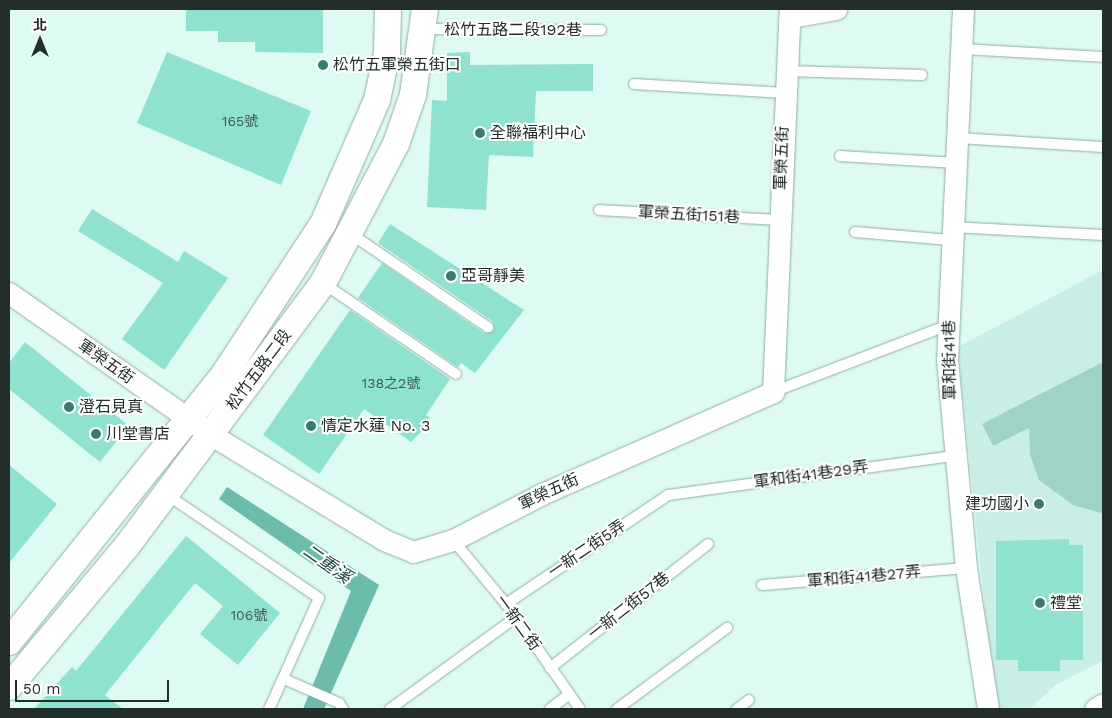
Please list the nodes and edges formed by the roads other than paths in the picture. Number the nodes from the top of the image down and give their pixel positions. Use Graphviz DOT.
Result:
graph roads {
  1 [pos="388,9"];
  2 [pos="836,9"];
  3 [pos="963,9"];
  4 [pos="790,13"];
  5 [pos="425,19"];
  6 [pos="601,30"];
  7 [pos="962,49"];
  8 [pos="1103,57"];
  9 [pos="786,71"];
  10 [pos="922,75"];
  11 [pos="634,84"];
  12 [pos="784,93"];
  13 [pos="958,138"];
  14 [pos="1103,147"];
  15 [pos="840,156"];
  16 [pos="956,163"];
  17 [pos="599,210"];
  18 [pos="780,220"];
  19 [pos="855,232"];
  20 [pos="351,234"];
  21 [pos="950,234"];
  22 [pos="1103,235"];
  23 [pos="323,283"];
  24 [pos="9,293"];
  25 [pos="948,325"];
  26 [pos="488,327"];
  27 [pos="456,374"];
  28 [pos="773,392"];
  29 [pos="188,420"];
  30 [pos="210,434"];
  31 [pos="954,456"];
  32 [pos="165,493"];
  33 [pos="668,495"];
  34 [pos="453,540"];
  35 [pos="708,544"];
  36 [pos="966,568"];
  37 [pos="762,585"];
  38 [pos="506,604"];
  39 [pos="516,618"];
  40 [pos="728,628"];
  41 [pos="9,642"];
  42 [pos="550,668"];
  43 [pos="284,679"];
  44 [pos="9,687"];
  45 [pos="568,695"];
  46 [pos="749,700"];
  47 [pos="1103,704"];
  48 [pos="341,706"];
  49 [pos="270,709"];
  50 [pos="390,709"];
  51 [pos="550,709"];
  52 [pos="580,709"];
  53 [pos="617,709"];
  54 [pos="737,709"];
  55 [pos="988,709"];
  56 [pos="1095,709"];
  1 -- 29 [label="street, 松竹五路二段"];
  2 -- 4 [label="street"];
  3 -- 7 [label="street, 軍和街41巷"];
  4 -- 9 [label="street, 軍榮五街"];
  5 -- 6 [label="lane, 松竹五路二段192巷"];
  5 -- 20 [label="street, 松竹五路二段"];
  7 -- 8 [label="lane"];
  7 -- 13 [label="street, 軍和街41巷"];
  9 -- 10 [label="lane"];
  9 -- 12 [label="street, 軍榮五街"];
  11 -- 12 [label="lane"];
  12 -- 18 [label="street, 軍榮五街"];
  13 -- 14 [label="lane"];
  13 -- 16 [label="street, 軍和街41巷"];
  15 -- 16 [label="lane"];
  16 -- 21 [label="street, 軍和街41巷"];
  17 -- 18 [label="lane, 軍榮五街151巷"];
  18 -- 28 [label="street, 軍榮五街"];
  19 -- 21 [label="lane"];
  20 -- 23 [label="street, 松竹五路二段"];
  20 -- 26 [label="lane"];
  21 -- 22 [label="lane"];
  21 -- 25 [label="street, 軍和街41巷"];
  23 -- 27 [label="lane"];
  23 -- 30 [label="street, 松竹五路二段"];
  24 -- 29 [label="street, 軍榮五街"];
  25 -- 28 [label="lane"];
  25 -- 31 [label="street, 軍和街41巷"];
  28 -- 34 [label="street, 軍榮五街"];
  29 -- 30 [label="street, 軍榮五街"];
  29 -- 41 [label="street, 松竹五路二段"];
  30 -- 32 [label="street, 松竹五路二段"];
  30 -- 34 [label="street, 軍榮五街"];
  31 -- 33 [label="lane, 軍和街41巷29弄"];
  31 -- 36 [label="street, 軍和街41巷"];
  32 -- 43 [label="lane"];
  32 -- 44 [label="street, 松竹五路二段"];
  33 -- 38 [label="lane, 一新二街5弄"];
  34 -- 38 [label="lane, 一新二街"];
  35 -- 42 [label="lane, 一新二街57巷"];
  36 -- 37 [label="lane, 軍和街41巷27弄"];
  36 -- 55 [label="street, 軍和街41巷"];
  38 -- 39 [label="lane, 一新二街"];
  39 -- 42 [label="lane, 一新二街"];
  39 -- 50 [label="lane"];
  40 -- 53 [label="lane"];
  42 -- 45 [label="lane, 一新二街"];
  43 -- 48 [label="lane"];
  43 -- 49 [label="lane"];
  45 -- 51 [label="lane"];
  45 -- 52 [label="lane, 一新二街"];
  46 -- 54 [label="lane"];
  47 -- 56 [label="street"];
}
